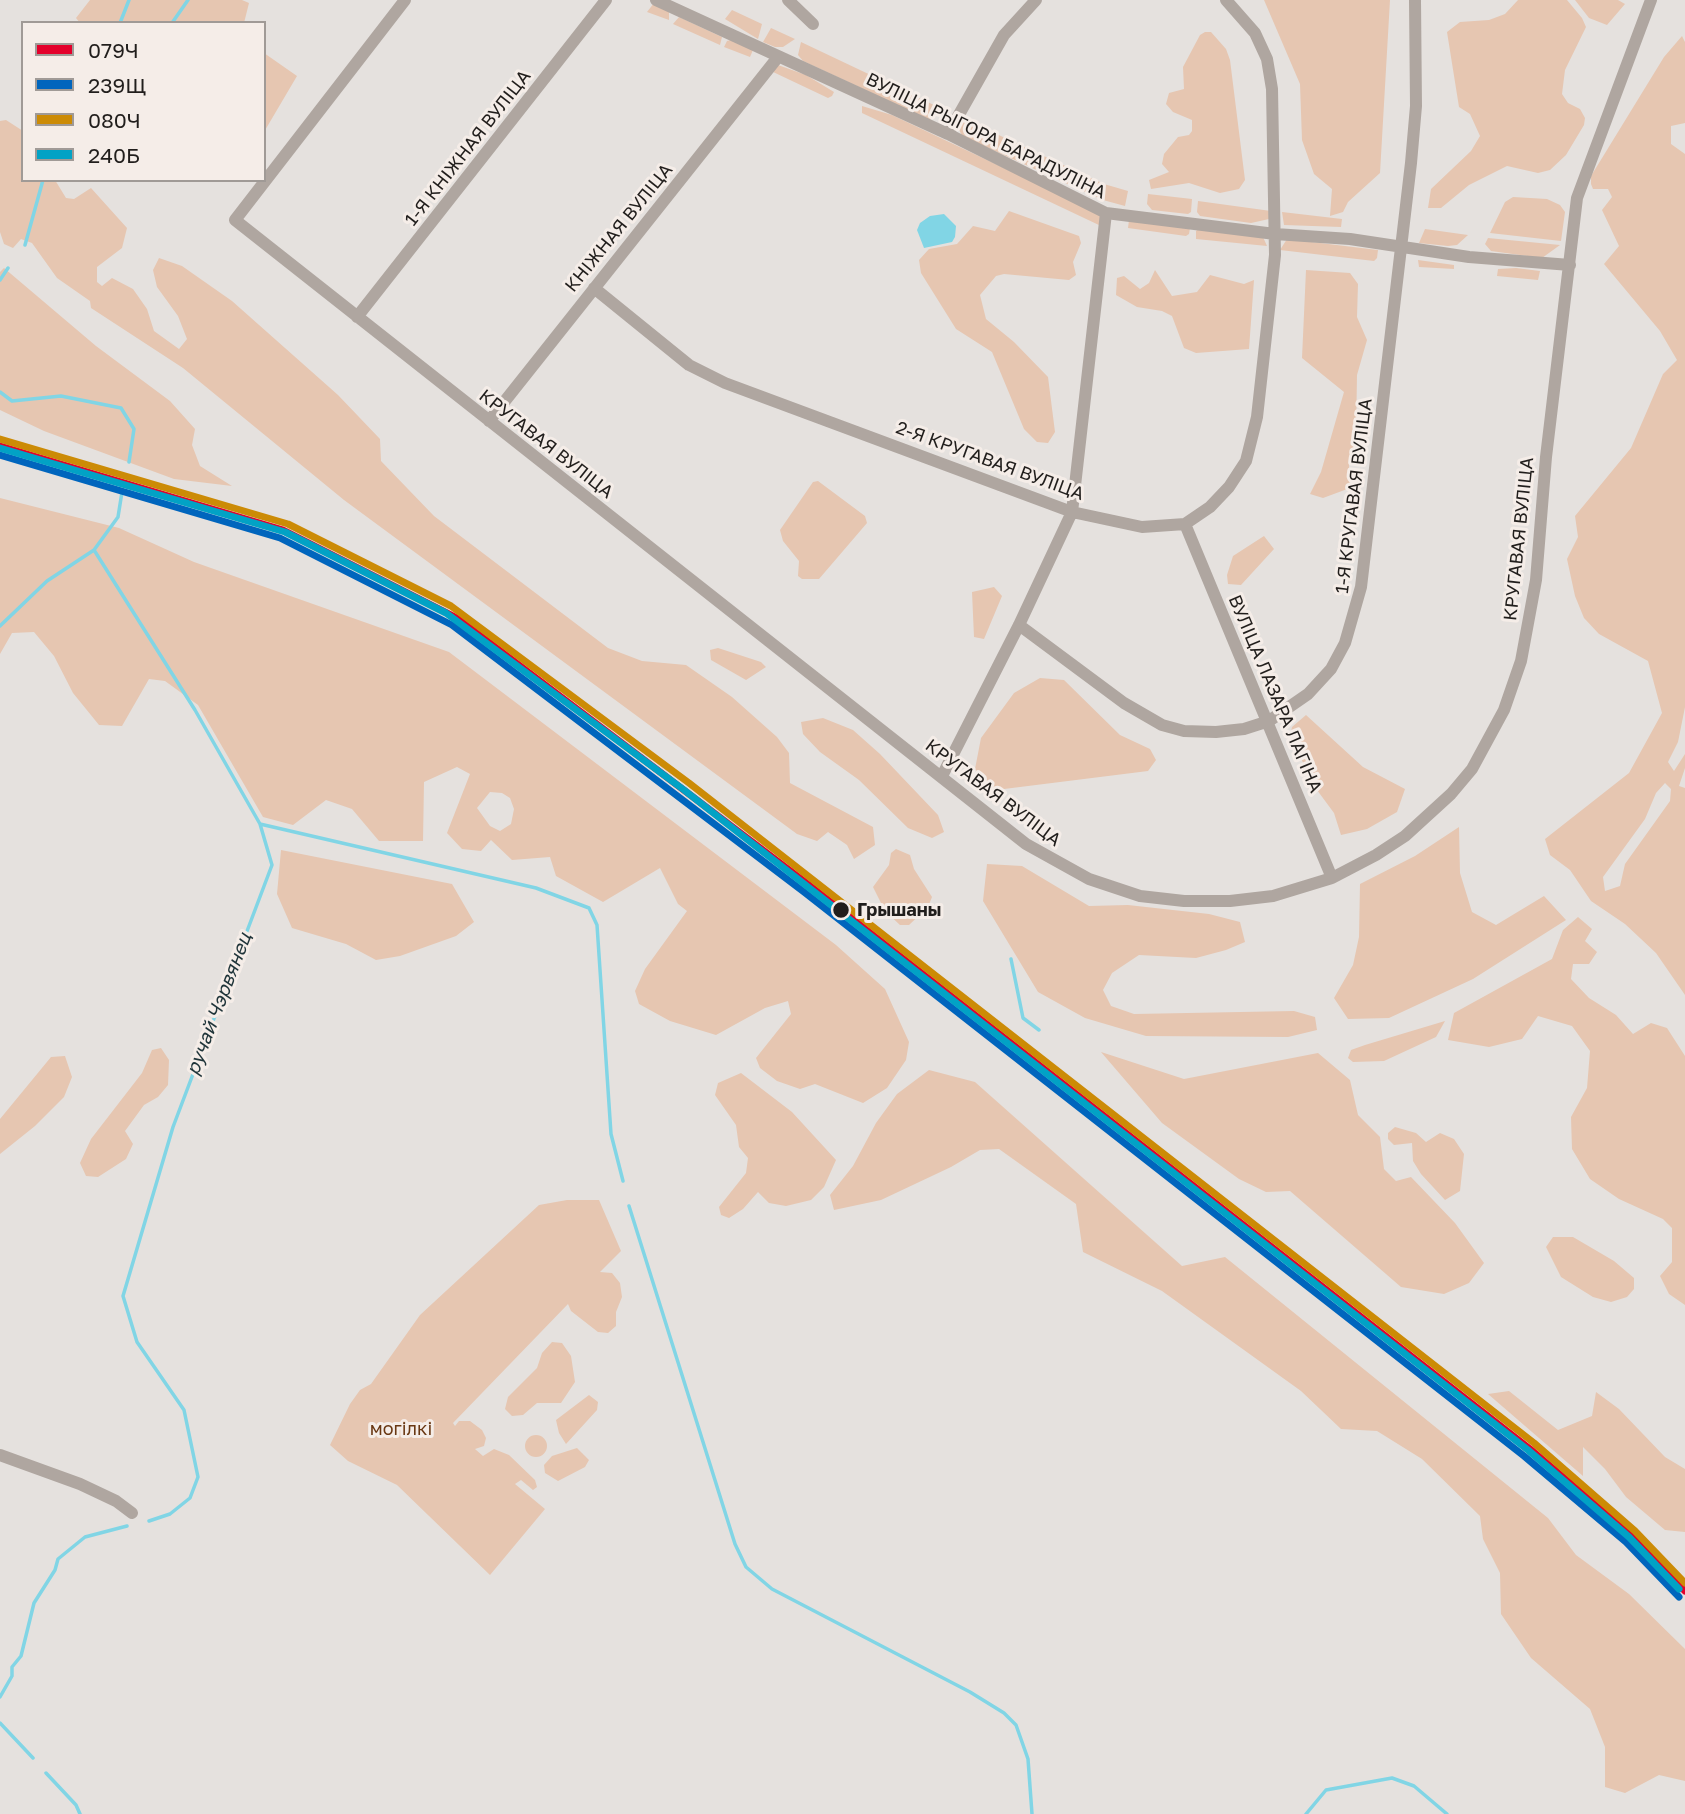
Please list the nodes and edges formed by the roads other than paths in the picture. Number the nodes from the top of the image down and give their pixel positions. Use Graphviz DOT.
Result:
graph roads {
  1 [pos="405,0"];
  2 [pos="606,0"];
  3 [pos="656,0"];
  4 [pos="788,0"];
  5 [pos="1036,0"];
  6 [pos="1226,0"];
  7 [pos="1415,0"];
  8 [pos="1651,0"];
  9 [pos="813,24"];
  10 [pos="778,57"];
  11 [pos="948,134"];
  12 [pos="266,180"];
  13 [pos="264,182"];
  14 [pos="1106,213"];
  15 [pos="1275,234"];
  16 [pos="1402,247"];
  17 [pos="1570,264"];
  18 [pos="594,288"];
  19 [pos="357,317"];
  20 [pos="489,421"];
  21 [pos="1072,512"];
  22 [pos="1185,524"];
  23 [pos="1019,625"];
  24 [pos="1269,721"];
  25 [pos="942,776"];
  26 [pos="1332,878"];
  27 [pos="0,1455"];
  28 [pos="131,1513"];
  1 -- 12 [label="street, КРУГАВАЯ ВУЛІЦА"];
  2 -- 19 [label="street, 1-Я КНІЖНАЯ ВУЛІЦА"];
  3 -- 10 [label="street, ВУЛІЦА РЫГОРА БАРАДУЛІНА"];
  4 -- 9 [label="street"];
  5 -- 11 [label="street"];
  6 -- 15 [label="street"];
  7 -- 16 [label="street, 1-Я КРУГАВАЯ ВУЛІЦА"];
  8 -- 17 [label="street, КРУГАВАЯ ВУЛІЦА"];
  10 -- 11 [label="street, ВУЛІЦА РЫГОРА БАРАДУЛІНА"];
  10 -- 18 [label="street, КНІЖНАЯ ВУЛІЦА"];
  11 -- 14 [label="street, ВУЛІЦА РЫГОРА БАРАДУЛІНА"];
  13 -- 19 [label="street, КРУГАВАЯ ВУЛІЦА"];
  14 -- 15 [label="street, ВУЛІЦА РЫГОРА БАРАДУЛІНА"];
  14 -- 21 [label="street"];
  15 -- 16 [label="street, ВУЛІЦА РЫГОРА БАРАДУЛІНА"];
  15 -- 22 [label="street"];
  16 -- 17 [label="street, ВУЛІЦА РЫГОРА БАРАДУЛІНА"];
  16 -- 24 [label="street, 1-Я КРУГАВАЯ ВУЛІЦА"];
  17 -- 26 [label="street, КРУГАВАЯ ВУЛІЦА"];
  18 -- 20 [label="street, КНІЖНАЯ ВУЛІЦА"];
  18 -- 21 [label="street, 2-Я КРУГАВАЯ ВУЛІЦА"];
  19 -- 20 [label="street, КРУГАВАЯ ВУЛІЦА"];
  20 -- 25 [label="street, КРУГАВАЯ ВУЛІЦА"];
  21 -- 22 [label="street, 2-Я КРУГАВАЯ ВУЛІЦА"];
  21 -- 23 [label="street"];
  22 -- 24 [label="street, ВУЛІЦА ЛАЗАРА ЛАГІНА"];
  23 -- 24 [label="street, 1-Я КРУГАВАЯ ВУЛІЦА"];
  23 -- 25 [label="street"];
  24 -- 26 [label="street, ВУЛІЦА ЛАЗАРА ЛАГІНА"];
  25 -- 26 [label="street, КРУГАВАЯ ВУЛІЦА"];
  27 -- 28 [label="street"];
}
